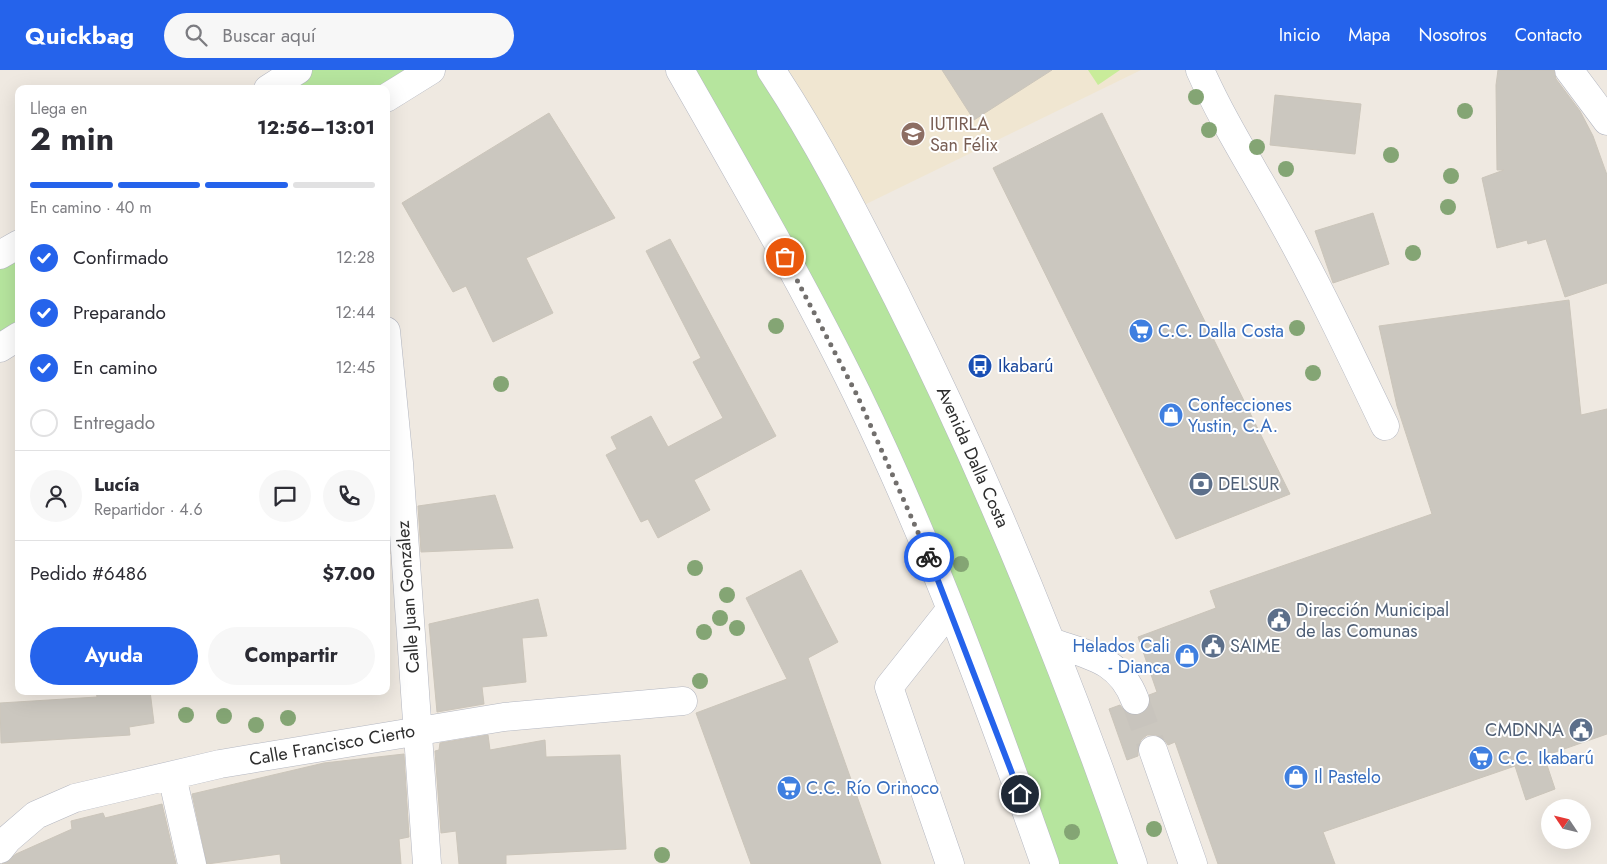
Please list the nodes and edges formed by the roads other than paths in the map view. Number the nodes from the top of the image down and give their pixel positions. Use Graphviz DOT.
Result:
graph roads {
  1 [pos="298,70"];
  2 [pos="431,70"];
  3 [pos="680,70"];
  4 [pos="771,70"];
  5 [pos="1200,70"];
  6 [pos="1569,70"];
  7 [pos="274,85"];
  8 [pos="390,96"];
  9 [pos="1607,121"];
  10 [pos="15,246"];
  11 [pos="0,255"];
  12 [pos="15,339"];
  13 [pos="0,348"];
  14 [pos="390,372"];
  15 [pos="1385,426"];
  16 [pos="950,610"];
  17 [pos="1051,642"];
  18 [pos="1135,700"];
  19 [pos="683,701"];
  20 [pos="417,730"];
  21 [pos="1153,750"];
  22 [pos="172,776"];
  23 [pos="0,849"];
  24 [pos="192,864"];
  25 [pos="427,864"];
  26 [pos="950,864"];
  27 [pos="1045,864"];
  28 [pos="1133,864"];
  29 [pos="1194,864"];
  1 -- 7 [label="street"];
  2 -- 8 [label="street"];
  3 -- 16 [label="street"];
  4 -- 17 [label="street, Avenida Dalla Costa"];
  5 -- 15 [label="street"];
  6 -- 9 [label="street"];
  10 -- 11 [label="street"];
  12 -- 13 [label="street"];
  14 -- 20 [label="street, Calle Juan González"];
  16 -- 26 [label="street"];
  16 -- 27 [label="street"];
  17 -- 18 [label="street"];
  17 -- 28 [label="street, Avenida Dalla Costa"];
  19 -- 20 [label="street, Calle Francisco Cierto"];
  20 -- 22 [label="street, Calle Francisco Cierto"];
  20 -- 25 [label="street, Calle Juan González"];
  21 -- 29 [label="street"];
  22 -- 23 [label="street, Calle Francisco Cierto"];
  22 -- 24 [label="street"];
}
